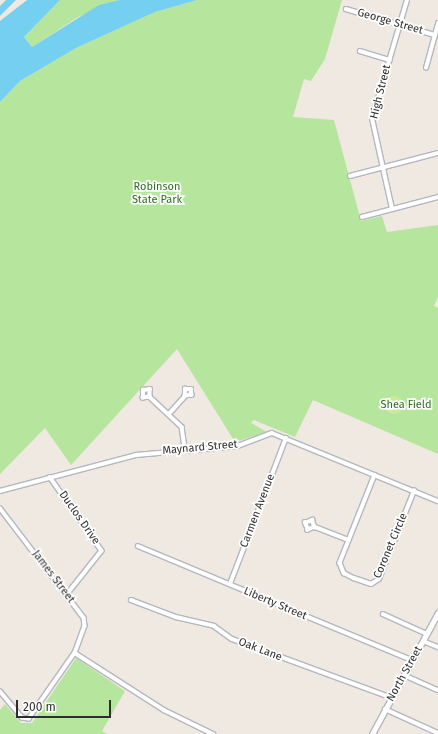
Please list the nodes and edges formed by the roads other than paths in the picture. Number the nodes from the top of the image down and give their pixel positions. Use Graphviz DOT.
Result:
graph roads {
  1 [pos="407,0"];
  2 [pos="346,9"];
  3 [pos="438,24"];
  4 [pos="400,25"];
  5 [pos="435,34"];
  6 [pos="360,51"];
  7 [pos="390,60"];
  8 [pos="426,68"];
  9 [pos="438,153"];
  10 [pos="381,167"];
  11 [pos="350,176"];
  12 [pos="438,197"];
  13 [pos="392,209"];
  14 [pos="362,217"];
  15 [pos="185,396"];
  16 [pos="150,397"];
  17 [pos="168,414"];
  18 [pos="286,438"];
  19 [pos="185,449"];
  20 [pos="375,475"];
  21 [pos="50,477"];
  22 [pos="0,491"];
  23 [pos="414,491"];
  24 [pos="438,501"];
  25 [pos="0,508"];
  26 [pos="315,527"];
  27 [pos="349,540"];
  28 [pos="138,546"];
  29 [pos="230,584"];
  30 [pos="67,595"];
  31 [pos="131,600"];
  32 [pos="438,613"];
  33 [pos="383,614"];
  34 [pos="427,634"];
  35 [pos="423,641"];
  36 [pos="438,647"];
  37 [pos="75,653"];
  38 [pos="412,660"];
  39 [pos="404,675"];
  40 [pos="438,690"];
  41 [pos="0,692"];
  42 [pos="392,698"];
  43 [pos="385,709"];
  44 [pos="438,733"];
  45 [pos="213,734"];
  46 [pos="372,734"];
  1 -- 4 [label="street, High Street"];
  2 -- 4 [label="street, George Street"];
  3 -- 5 [label="street"];
  4 -- 5 [label="street, George Street"];
  4 -- 7 [label="street, High Street"];
  5 -- 8 [label="street"];
  6 -- 7 [label="street"];
  7 -- 10 [label="street, High Street"];
  9 -- 10 [label="street"];
  10 -- 11 [label="street"];
  10 -- 13 [label="street, High Street"];
  12 -- 13 [label="street"];
  13 -- 14 [label="street"];
  15 -- 17 [label="street"];
  16 -- 17 [label="street"];
  17 -- 19 [label="street"];
  18 -- 19 [label="street, Maynard Street"];
  18 -- 20 [label="street, Maynard Street"];
  18 -- 29 [label="street, Carmen Avenue"];
  19 -- 21 [label="street, Maynard Street"];
  20 -- 23 [label="street, Maynard Street"];
  20 -- 27 [label="street, Coronet Circle"];
  21 -- 22 [label="street, Maynard Street"];
  21 -- 30 [label="street, Duclos Drive"];
  23 -- 24 [label="street, Maynard Street"];
  23 -- 27 [label="street, Coronet Circle"];
  25 -- 30 [label="street, James Street"];
  26 -- 27 [label="street"];
  28 -- 29 [label="street, Liberty Street"];
  29 -- 38 [label="street, Liberty Street"];
  30 -- 37 [label="street, James Street"];
  31 -- 42 [label="street, Oak Lane"];
  32 -- 34 [label="main road, North Street"];
  33 -- 34 [label="street"];
  34 -- 35 [label="main road, North Street"];
  35 -- 36 [label="street"];
  35 -- 38 [label="main road, North Street"];
  37 -- 41 [label="street, James Street"];
  37 -- 45 [label="street"];
  38 -- 39 [label="main road, North Street"];
  39 -- 40 [label="street"];
  39 -- 42 [label="main road, North Street"];
  42 -- 43 [label="main road, North Street"];
  43 -- 44 [label="street"];
  43 -- 46 [label="main road, North Street"];
}
